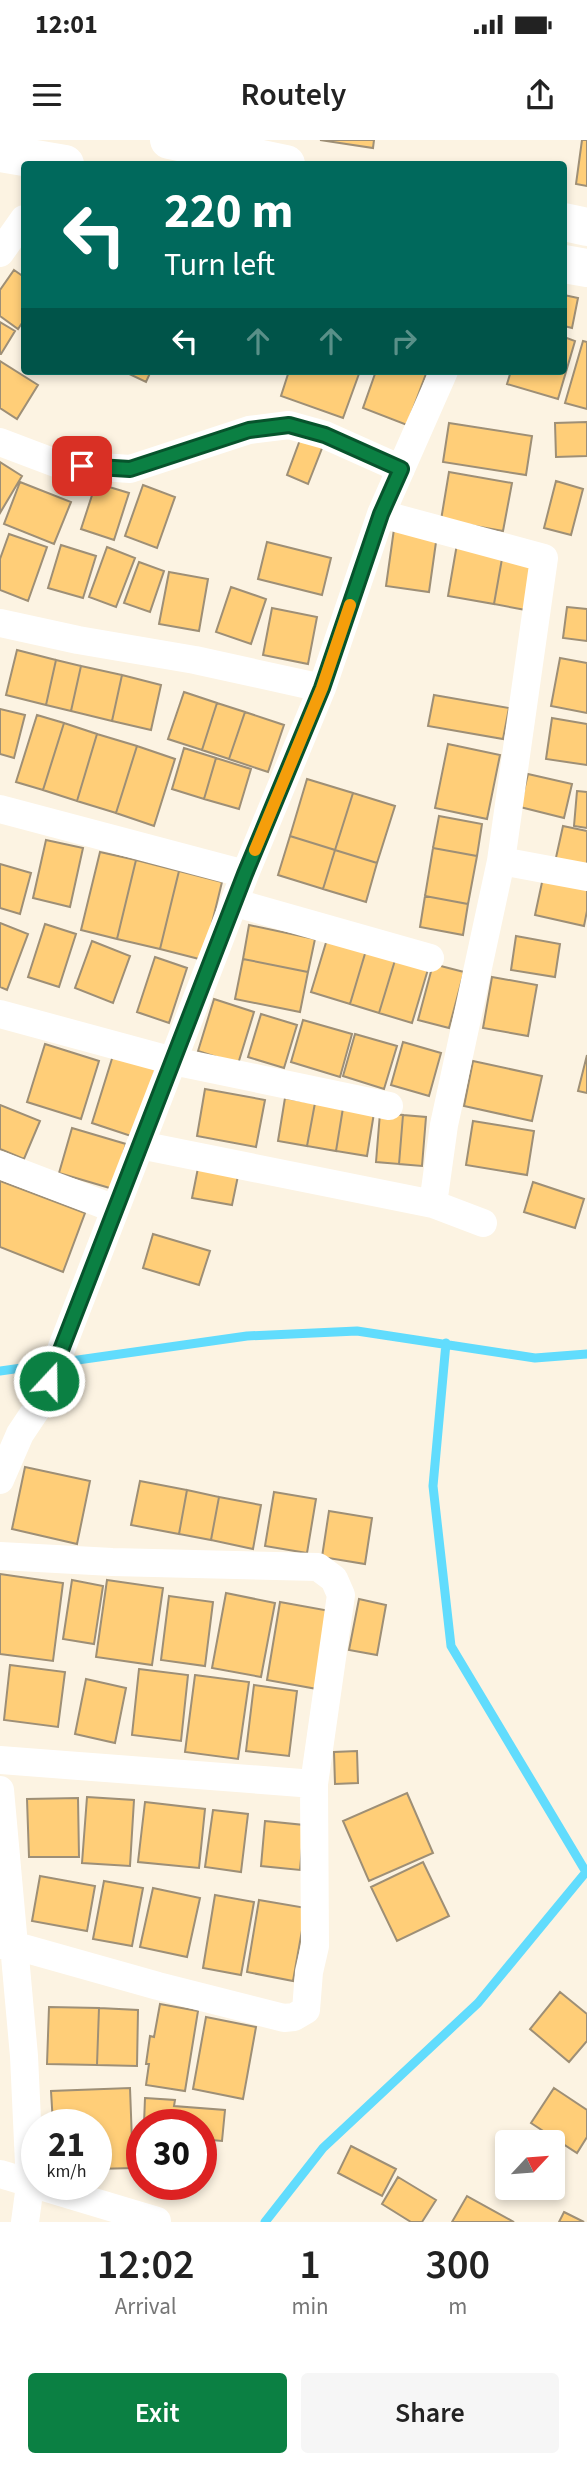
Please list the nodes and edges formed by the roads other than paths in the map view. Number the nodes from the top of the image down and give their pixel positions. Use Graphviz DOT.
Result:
graph roads {
  1 [pos="167,140"];
  2 [pos="0,153"];
  3 [pos="47,161"];
  4 [pos="154,161"];
  5 [pos="271,161"];
  6 [pos="21,223"];
  7 [pos="567,223"];
  8 [pos="587,227"];
  9 [pos="0,253"];
  10 [pos="567,265"];
  11 [pos="587,268"];
  12 [pos="442,375"];
  13 [pos="0,442"];
  14 [pos="401,469"];
  15 [pos="381,514"];
  16 [pos="0,623"];
  17 [pos="322,688"];
  18 [pos="0,809"];
  19 [pos="501,861"];
  20 [pos="245,874"];
  21 [pos="587,877"];
  22 [pos="236,903"];
  23 [pos="430,958"];
  24 [pos="0,1014"];
  25 [pos="173,1061"];
  26 [pos="389,1106"];
  27 [pos="140,1145"];
  28 [pos="0,1165"];
  29 [pos="433,1204"];
  30 [pos="115,1209"];
  31 [pos="483,1223"];
  32 [pos="0,1480"];
  33 [pos="0,1556"];
  34 [pos="0,1760"];
  35 [pos="314,1784"];
  36 [pos="0,1790"];
  37 [pos="8,1946"];
  38 [pos="26,2109"];
  39 [pos="0,2175"];
  40 [pos="21,2182"];
  41 [pos="28,2200"];
  42 [pos="83,2200"];
  43 [pos="157,2221"];
  44 [pos="25,2222"];
  1 -- 4 [label="highway"];
  1 -- 5 [label="highway"];
  2 -- 3 [label="highway"];
  6 -- 9 [label="street"];
  7 -- 8 [label="highway"];
  10 -- 11 [label="highway"];
  12 -- 14 [label="street"];
  13 -- 14 [label="street"];
  14 -- 15 [label="street"];
  15 -- 17 [label="street"];
  15 -- 19 [label="street"];
  16 -- 17 [label="street"];
  17 -- 20 [label="street"];
  18 -- 20 [label="street"];
  19 -- 21 [label="street"];
  19 -- 29 [label="street"];
  20 -- 22 [label="street"];
  22 -- 23 [label="street"];
  22 -- 25 [label="street"];
  24 -- 25 [label="street"];
  25 -- 26 [label="street"];
  25 -- 27 [label="street"];
  27 -- 29 [label="street"];
  27 -- 30 [label="street"];
  28 -- 30 [label="street"];
  29 -- 31 [label="street"];
  30 -- 32 [label="street"];
  33 -- 35 [label="street"];
  34 -- 35 [label="street"];
  35 -- 37 [label="street"];
  36 -- 37 [label="street"];
  37 -- 38 [label="street"];
  39 -- 40 [label="street"];
  41 -- 44 [label="street"];
  42 -- 43 [label="street"];
}
